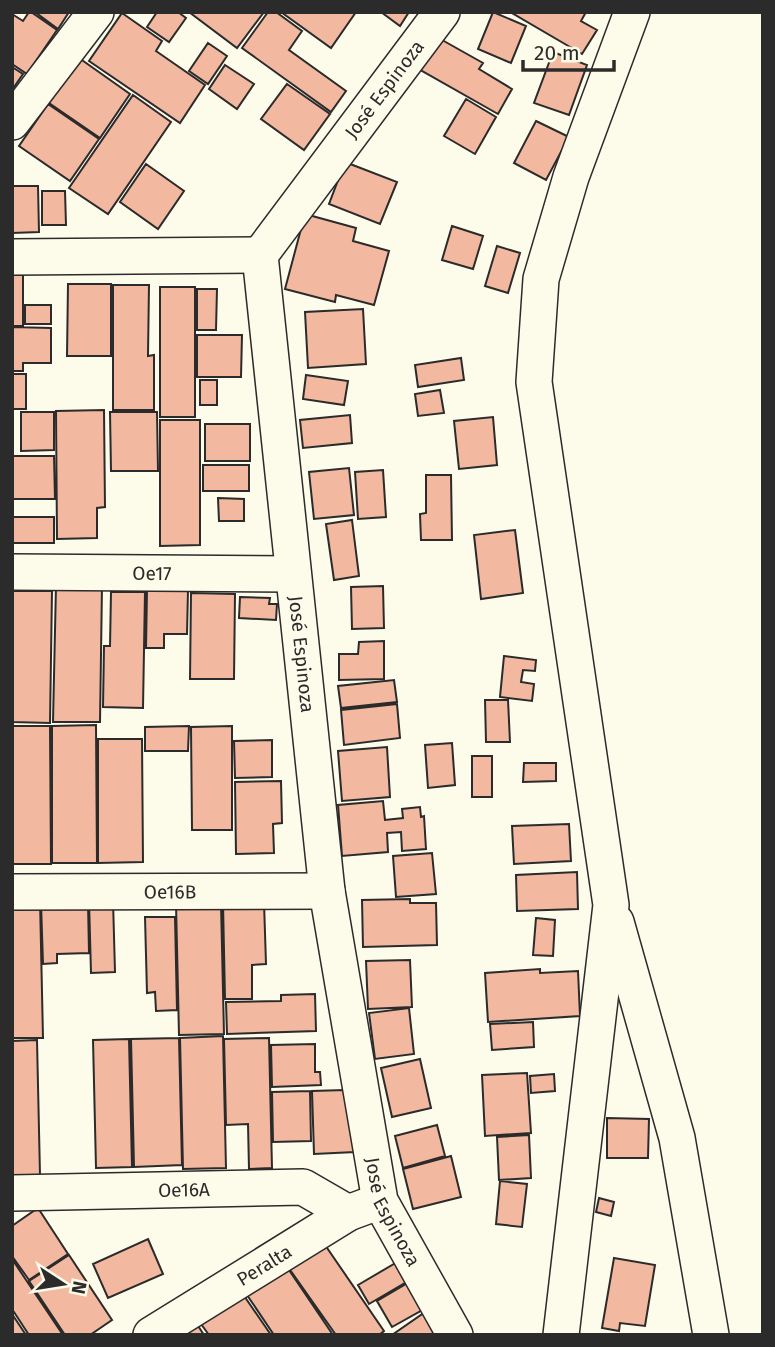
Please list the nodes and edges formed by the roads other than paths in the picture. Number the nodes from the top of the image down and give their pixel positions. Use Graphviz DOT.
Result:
graph roads {
  1 [pos="96,12"];
  2 [pos="442,12"];
  3 [pos="632,12"];
  4 [pos="12,122"];
  5 [pos="260,255"];
  6 [pos="12,257"];
  7 [pos="12,572"];
  8 [pos="293,574"];
  9 [pos="12,891"];
  10 [pos="327,891"];
  11 [pos="611,905"];
  12 [pos="12,1193"];
  13 [pos="380,1201"];
  14 [pos="348,1213"];
  15 [pos="151,1335"];
  16 [pos="455,1335"];
  17 [pos="561,1335"];
  18 [pos="711,1335"];
  1 -- 4 [label="street"];
  2 -- 5 [label="street, José Espinoza"];
  3 -- 11 [label="street"];
  5 -- 6 [label="street"];
  5 -- 8 [label="street, José Espinoza"];
  7 -- 8 [label="street, Oe17"];
  8 -- 10 [label="street, José Espinoza"];
  9 -- 10 [label="street, Oe16B"];
  10 -- 13 [label="street, José Espinoza"];
  11 -- 17 [label="street"];
  11 -- 18 [label="street"];
  12 -- 14 [label="street, Oe16A"];
  13 -- 14 [label="street, Peralta"];
  13 -- 16 [label="street, José Espinoza"];
  14 -- 15 [label="street, Peralta"];
}
